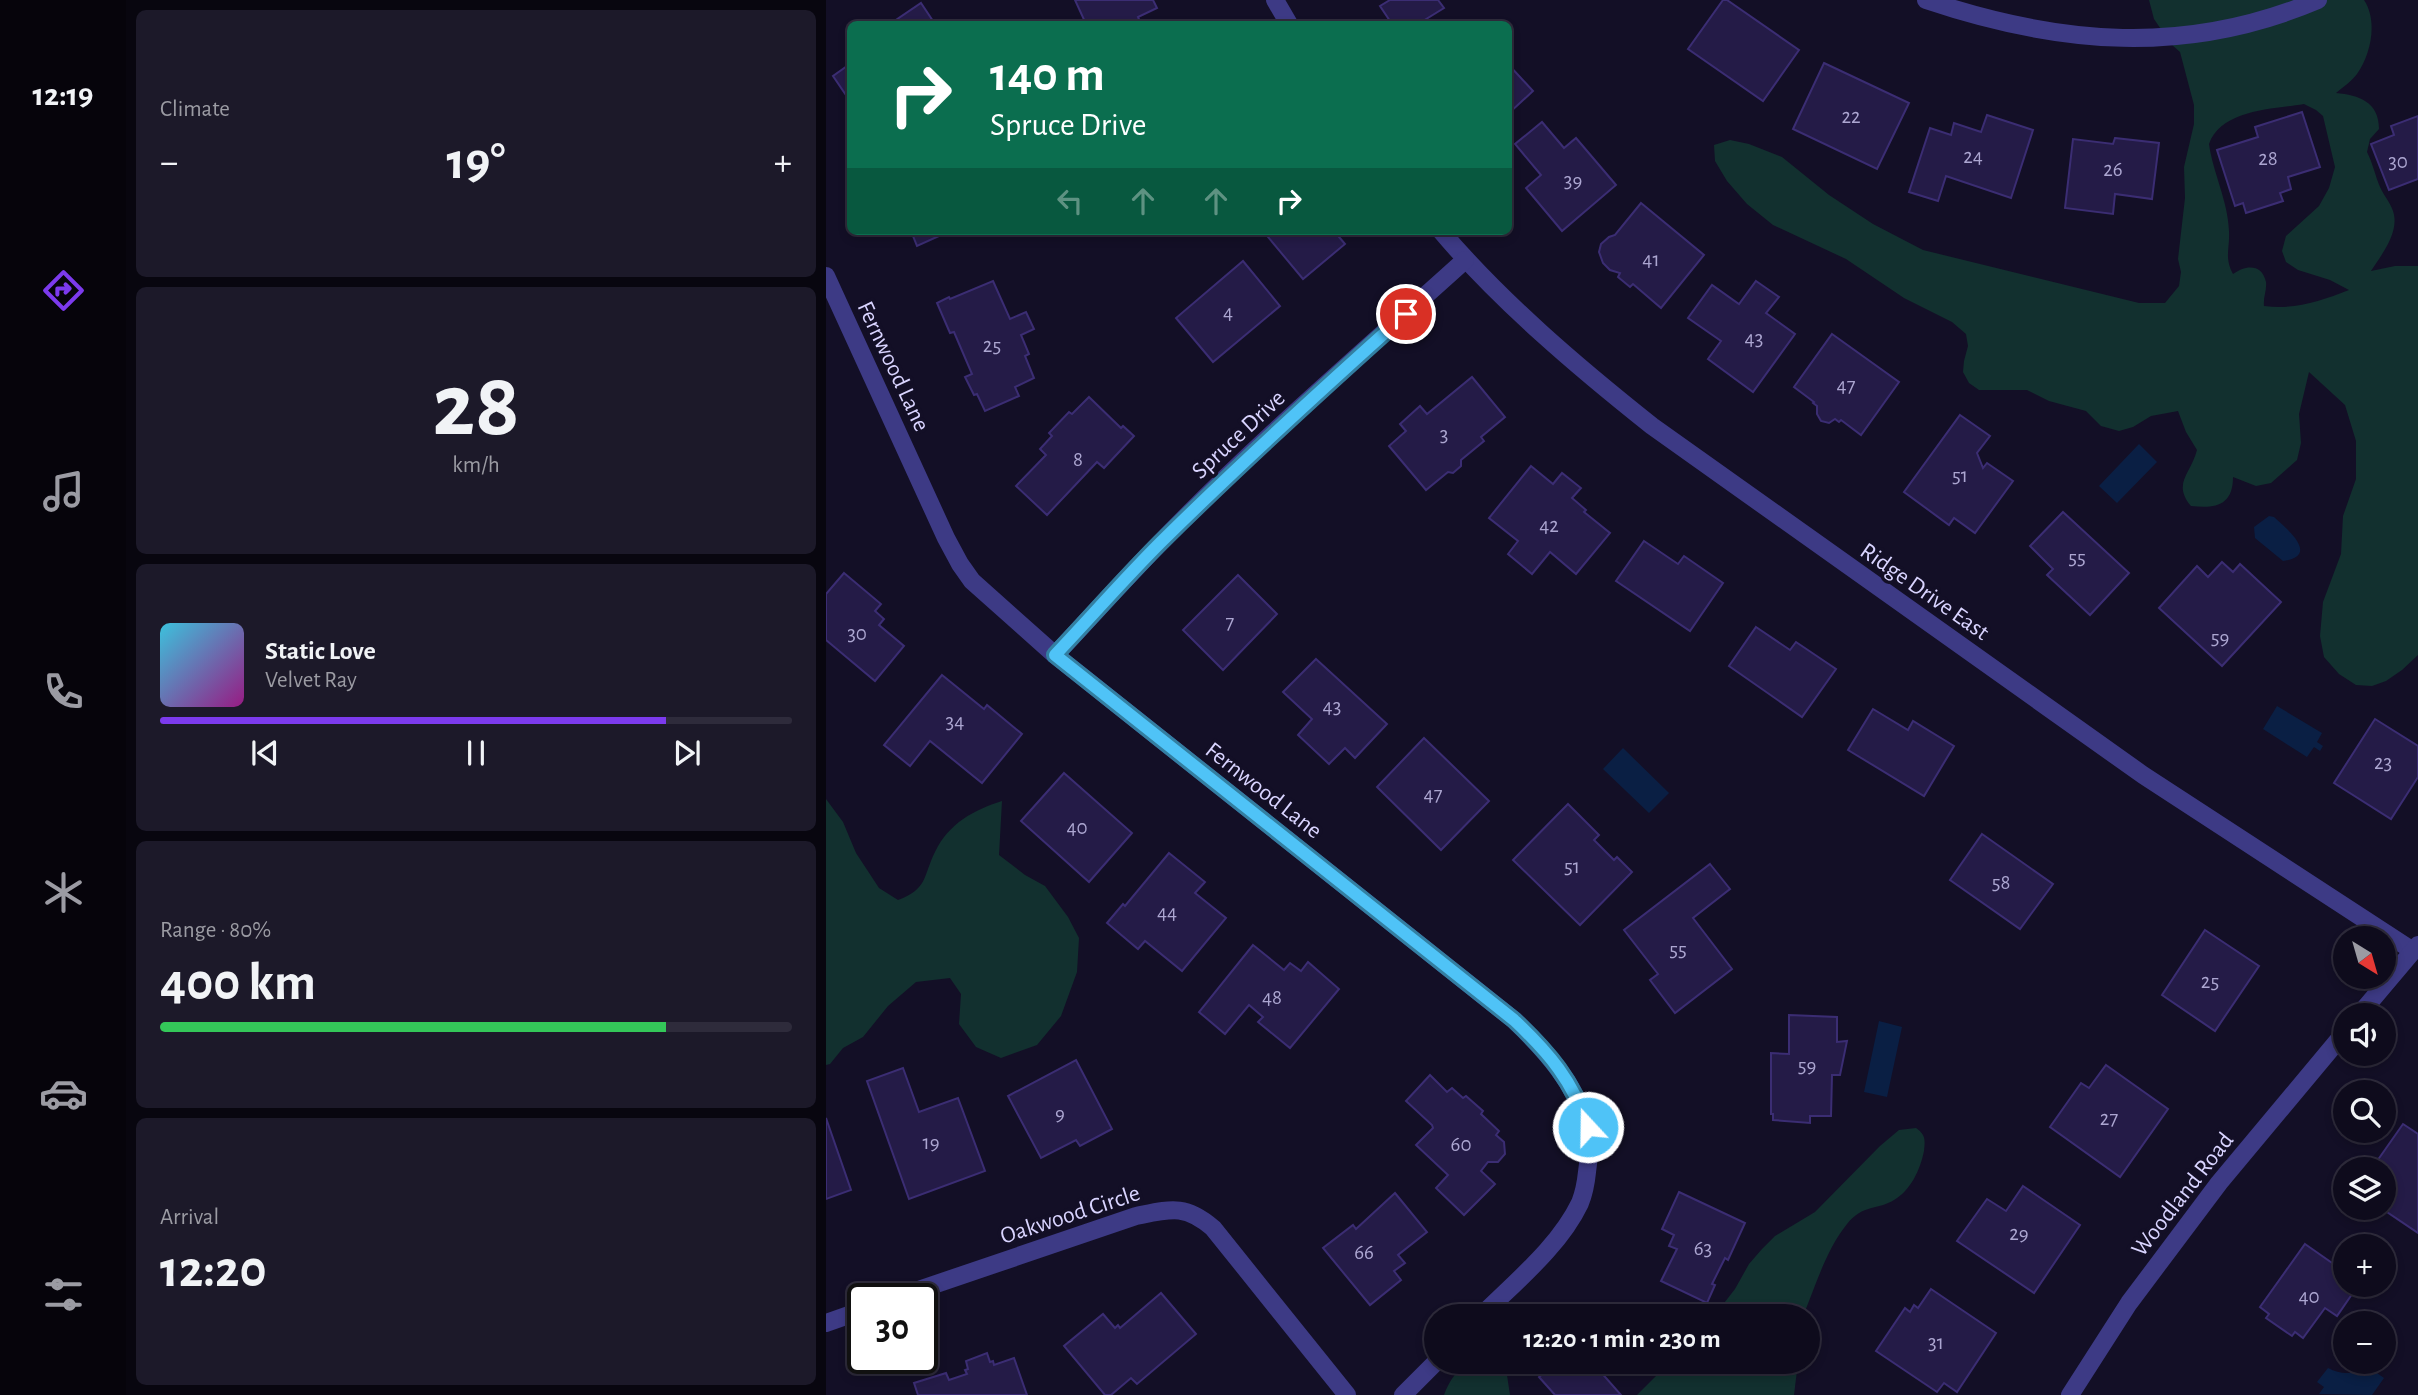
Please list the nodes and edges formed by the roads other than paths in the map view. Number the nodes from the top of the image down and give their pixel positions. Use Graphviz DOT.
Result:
graph roads {
  1 [pos="1275,0"];
  2 [pos="1926,0"];
  3 [pos="2318,0"];
  4 [pos="1287,21"];
  5 [pos="1443,235"];
  6 [pos="1465,260"];
  7 [pos="826,276"];
  8 [pos="1055,655"];
  9 [pos="2416,948"];
  10 [pos="2369,1003"];
  11 [pos="2333,1046"];
  12 [pos="938,1283"];
  13 [pos="1493,1304"];
  14 [pos="847,1316"];
  15 [pos="826,1323"];
  16 [pos="1424,1374"];
  17 [pos="1348,1395"];
  18 [pos="1404,1395"];
  19 [pos="2070,1395"];
  1 -- 4 [label="street"];
  2 -- 3 [label="street"];
  5 -- 6 [label="street, Ridge Drive East"];
  6 -- 8 [label="street, Spruce Drive"];
  6 -- 9 [label="street, Ridge Drive East"];
  7 -- 8 [label="street, Fernwood Lane"];
  8 -- 13 [label="street, Fernwood Lane"];
  9 -- 10 [label="street"];
  11 -- 19 [label="street, Woodland Road"];
  12 -- 17 [label="street, Oakwood Circle"];
  14 -- 15 [label="street"];
  16 -- 18 [label="street"];
}
